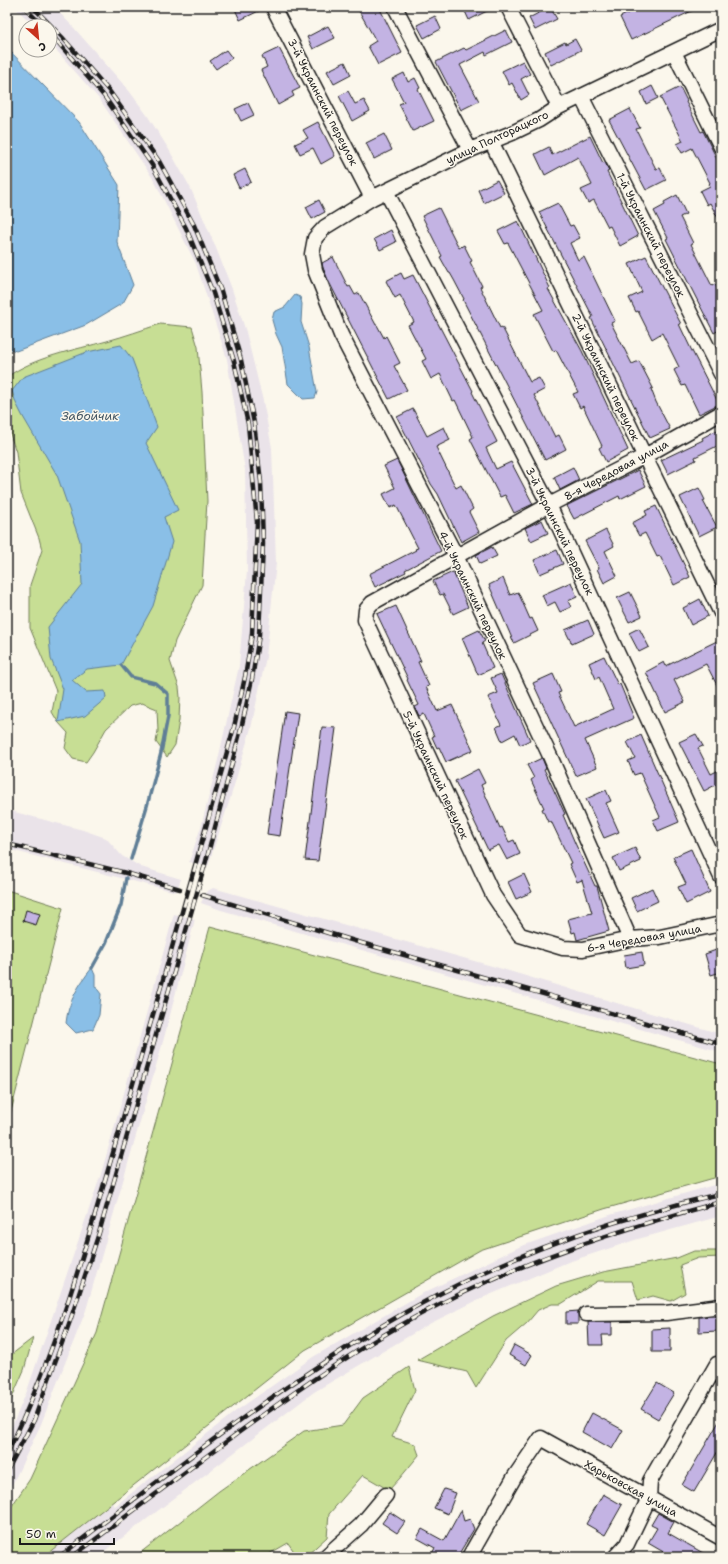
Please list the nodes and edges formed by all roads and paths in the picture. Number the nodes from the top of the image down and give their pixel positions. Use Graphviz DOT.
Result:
graph roads {
  1 [pos="273,7"];
  2 [pos="395,7"];
  3 [pos="508,7"];
  4 [pos="721,29"];
  5 [pos="674,52"];
  6 [pos="581,96"];
  7 [pos="559,107"];
  8 [pos="491,142"];
  9 [pos="721,147"];
  10 [pos="470,150"];
  11 [pos="386,191"];
  12 [pos="372,198"];
  13 [pos="312,254"];
  14 [pos="721,374"];
  15 [pos="721,413"];
  16 [pos="645,456"];
  17 [pos="549,505"];
  18 [pos="456,556"];
  19 [pos="366,610"];
  20 [pos="721,613"];
  21 [pos="721,877"];
  22 [pos="721,924"];
  23 [pos="520,935"];
  24 [pos="630,939"];
  25 [pos="721,1306"];
  26 [pos="586,1314"];
  27 [pos="719,1364"];
  28 [pos="386,1495"];
  29 [pos="649,1498"];
  30 [pos="721,1538"];
  31 [pos="325,1557"];
  32 [pos="469,1557"];
  33 [pos="615,1557"];
  1 -- 12 [label="street, 3-й Украинский переулок"];
  2 -- 10 [label="street"];
  3 -- 7 [label="street"];
  4 -- 5 [label="street, улица Полторацкого"];
  5 -- 6 [label="street, улица Полторацкого"];
  5 -- 9 [label="street"];
  6 -- 7 [label="street, улица Полторацкого"];
  6 -- 14 [label="street, 1-й Украинский переулок"];
  7 -- 8 [label="street, улица Полторацкого"];
  8 -- 10 [label="street, улица Полторацкого"];
  8 -- 16 [label="street, 2-й Украинский переулок"];
  10 -- 11 [label="street, улица Полторацкого"];
  11 -- 12 [label="street, улица Полторацкого"];
  11 -- 17 [label="street, 3-й Украинский переулок"];
  12 -- 13 [label="street, улица Полторацкого"];
  13 -- 18 [label="street, 4-й Украинский переулок"];
  15 -- 16 [label="street, 8-я Чередовая улица"];
  16 -- 17 [label="street, 8-я Чередовая улица"];
  16 -- 20 [label="street, 2-й Украинский переулок"];
  17 -- 18 [label="street, 8-я Чередовая улица"];
  17 -- 21 [label="street, 3-й Украинский переулок"];
  18 -- 19 [label="street, 8-я Чередовая улица"];
  18 -- 24 [label="street, 4-й Украинский переулок"];
  19 -- 23 [label="street, 5-й Украинский переулок"];
  22 -- 24 [label="street, 6-я Чередовая улица"];
  23 -- 24 [label="street, 6-я Чередовая улица"];
  25 -- 26 [label="street"];
  27 -- 29 [label="street"];
  28 -- 31 [label="street"];
  29 -- 30 [label="street, Харьковская улица"];
  29 -- 32 [label="street, Харьковская улица"];
  29 -- 33 [label="street"];
}
